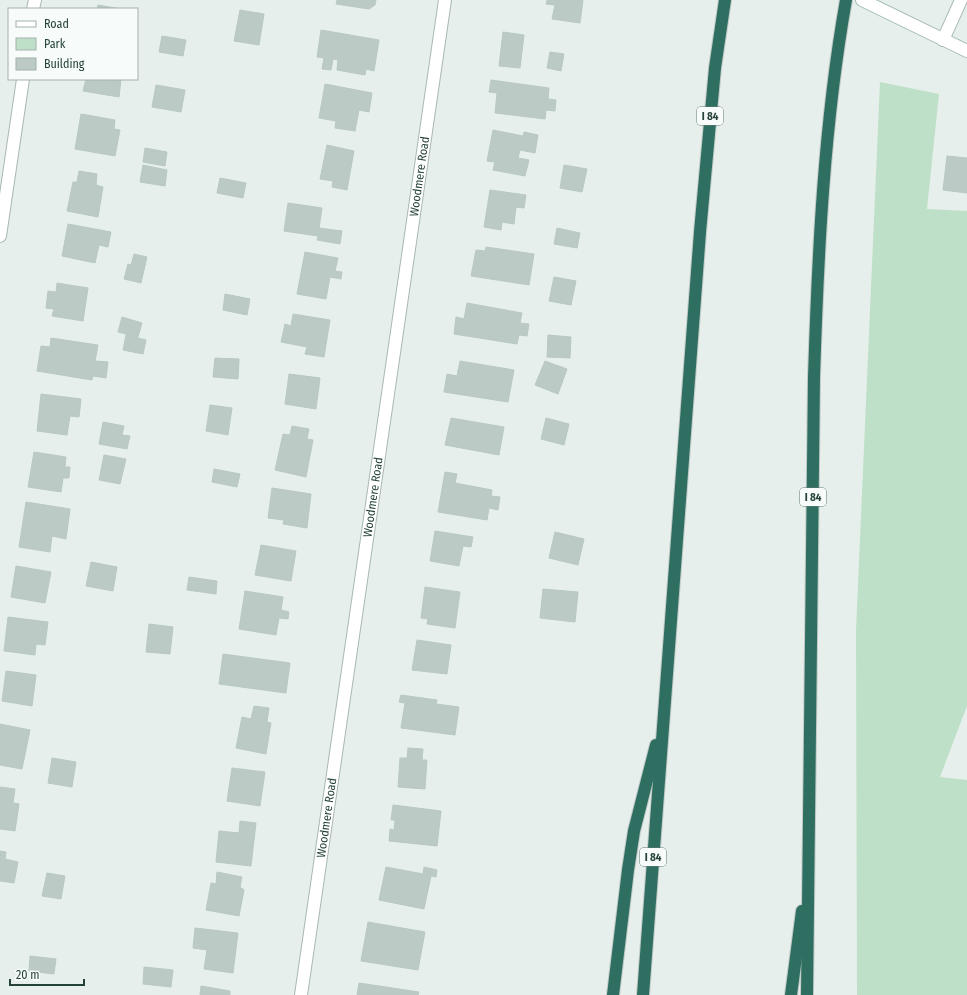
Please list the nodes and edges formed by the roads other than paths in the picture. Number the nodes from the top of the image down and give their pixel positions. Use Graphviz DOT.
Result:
graph roads {
  1 [pos="445,0"];
  2 [pos="726,0"];
  3 [pos="846,0"];
  4 [pos="862,0"];
  5 [pos="961,0"];
  6 [pos="943,40"];
  7 [pos="967,51"];
  8 [pos="23,80"];
  9 [pos="0,236"];
  10 [pos="664,719"];
  11 [pos="809,874"];
  12 [pos="301,995"];
  13 [pos="613,995"];
  14 [pos="643,995"];
  15 [pos="791,995"];
  16 [pos="808,995"];
  1 -- 12 [label="street, Woodmere Road"];
  2 -- 10 [label="highway, I 84"];
  3 -- 11 [label="highway, I 84"];
  4 -- 6 [label="street"];
  5 -- 6 [label="street"];
  6 -- 7 [label="street"];
  8 -- 9 [label="street"];
  10 -- 13 [label="highway"];
  10 -- 14 [label="highway, I 84"];
  11 -- 15 [label="highway"];
  11 -- 16 [label="highway, I 84"];
}
